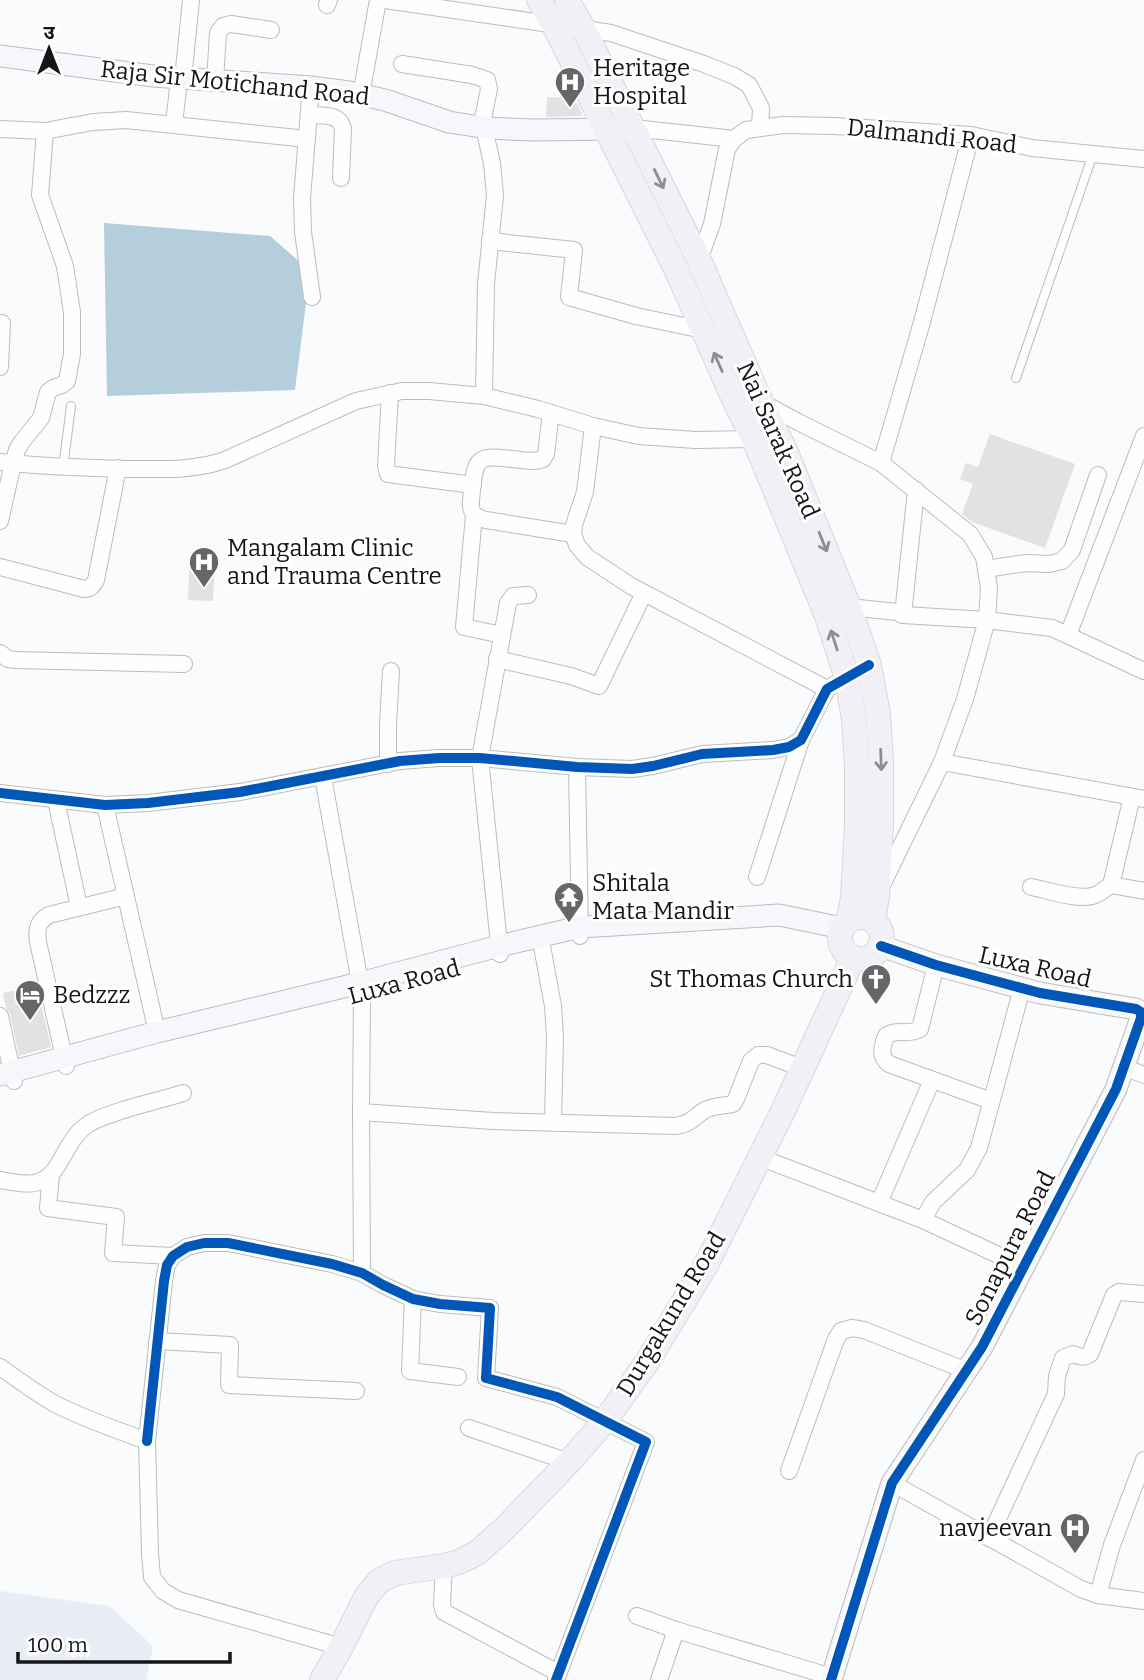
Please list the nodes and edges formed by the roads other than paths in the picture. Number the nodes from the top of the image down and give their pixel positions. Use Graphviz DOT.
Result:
graph roads {
  1 [pos="191,0"];
  2 [pos="378,0"];
  3 [pos="385,0"];
  4 [pos="539,0"];
  5 [pos="567,0"];
  6 [pos="554,25"];
  7 [pos="271,30"];
  8 [pos="584,30"];
  9 [pos="0,56"];
  10 [pos="402,64"];
  11 [pos="181,79"];
  12 [pos="215,81"];
  13 [pos="312,87"];
  14 [pos="361,95"];
  15 [pos="309,115"];
  16 [pos="174,124"];
  17 [pos="483,128"];
  18 [pos="634,128"];
  19 [pos="760,128"];
  20 [pos="0,129"];
  21 [pos="606,129"];
  22 [pos="45,131"];
  23 [pos="971,135"];
  24 [pos="307,139"];
  25 [pos="731,144"];
  26 [pos="1093,154"];
  27 [pos="1144,159"];
  28 [pos="341,178"];
  29 [pos="490,241"];
  30 [pos="699,260"];
  31 [pos="312,297"];
  32 [pos="2,323"];
  33 [pos="703,330"];
  34 [pos="0,367"];
  35 [pos="1016,378"];
  36 [pos="390,393"];
  37 [pos="484,396"];
  38 [pos="761,402"];
  39 [pos="736,404"];
  40 [pos="71,406"];
  41 [pos="551,413"];
  42 [pos="593,426"];
  43 [pos="1144,436"];
  44 [pos="754,439"];
  45 [pos="6,463"];
  46 [pos="881,463"];
  47 [pos="64,468"];
  48 [pos="117,468"];
  49 [pos="1098,475"];
  50 [pos="473,485"];
  51 [pos="916,490"];
  52 [pos="474,515"];
  53 [pos="0,522"];
  54 [pos="573,534"];
  55 [pos="0,567"];
  56 [pos="986,569"];
  57 [pos="644,593"];
  58 [pos="528,595"];
  59 [pos="849,607"];
  60 [pos="904,615"];
  61 [pos="987,620"];
  62 [pos="502,635"];
  63 [pos="1068,635"];
  64 [pos="0,653"];
  65 [pos="497,659"];
  66 [pos="184,664"];
  67 [pos="869,665"];
  68 [pos="391,671"];
  69 [pos="1144,671"];
  70 [pos="837,683"];
  71 [pos="801,740"];
  72 [pos="481,758"];
  73 [pos="942,761"];
  74 [pos="388,764"];
  75 [pos="577,767"];
  76 [pos="323,776"];
  77 [pos="0,793"];
  78 [pos="1138,798"];
  79 [pos="56,800"];
  80 [pos="105,804"];
  81 [pos="757,877"];
  82 [pos="1111,885"];
  83 [pos="1031,887"];
  84 [pos="1144,891"];
  85 [pos="126,896"];
  86 [pos="79,907"];
  87 [pos="857,921"];
  88 [pos="580,932"];
  89 [pos="542,946"];
  90 [pos="881,946"];
  91 [pos="499,951"];
  92 [pos="936,965"];
  93 [pos="361,988"];
  94 [pos="1022,988"];
  95 [pos="1142,1010"];
  96 [pos="0,1016"];
  97 [pos="157,1032"];
  98 [pos="65,1062"];
  99 [pos="801,1068"];
  100 [pos="1134,1071"];
  101 [pos="7,1078"];
  102 [pos="932,1080"];
  103 [pos="183,1093"];
  104 [pos="991,1101"];
  105 [pos="361,1112"];
  106 [pos="553,1122"];
  107 [pos="760,1157"];
  108 [pos="51,1174"];
  109 [pos="0,1180"];
  110 [pos="879,1203"];
  111 [pos="923,1220"];
  112 [pos="173,1255"];
  113 [pos="1024,1267"];
  114 [pos="362,1273"];
  115 [pos="1144,1294"];
  116 [pos="413,1299"];
  117 [pos="157,1341"];
  118 [pos="0,1367"];
  119 [pos="967,1371"];
  120 [pos="458,1377"];
  121 [pos="356,1391"];
  122 [pos="604,1422"];
  123 [pos="469,1429"];
  124 [pos="147,1441"];
  125 [pos="1144,1460"];
  126 [pos="569,1462"];
  127 [pos="789,1471"];
  128 [pos="892,1483"];
  129 [pos="989,1538"];
  130 [pos="444,1566"];
  131 [pos="1098,1595"];
  132 [pos="1144,1601"];
  133 [pos="637,1616"];
  134 [pos="676,1630"];
  135 [pos="341,1647"];
  136 [pos="557,1677"];
  137 [pos="832,1678"];
  138 [pos="322,1680"];
  139 [pos="659,1680"];
  1 -- 11 [label="street"];
  2 -- 14 [label="street"];
  3 -- 6 [label="street"];
  4 -- 6 [label="main road, Nai Sarak Road"];
  5 -- 8 [label="main road, Nai Sarak Road"];
  6 -- 8 [label="street"];
  6 -- 21 [label="main road, Nai Sarak Road"];
  7 -- 12 [label="street"];
  8 -- 18 [label="main road, Nai Sarak Road"];
  8 -- 19 [label="street"];
  9 -- 11 [label="street, Raja Sir Motichand Road"];
  10 -- 17 [label="street"];
  11 -- 12 [label="street, Raja Sir Motichand Road"];
  11 -- 16 [label="street"];
  12 -- 13 [label="street, Raja Sir Motichand Road"];
  13 -- 14 [label="street, Raja Sir Motichand Road"];
  13 -- 15 [label="street"];
  14 -- 17 [label="street, Raja Sir Motichand Road"];
  15 -- 24 [label="street"];
  15 -- 28 [label="street"];
  16 -- 22 [label="street"];
  16 -- 24 [label="street"];
  17 -- 21 [label="street, Raja Sir Motichand Road"];
  17 -- 29 [label="street"];
  18 -- 21 [label="street, Raja Sir Motichand Road"];
  18 -- 25 [label="street"];
  18 -- 30 [label="main road, Nai Sarak Road, one-way"];
  19 -- 23 [label="street, Dalmandi Road"];
  19 -- 25 [label="street, Dalmandi Road"];
  20 -- 22 [label="street"];
  21 -- 33 [label="main road, Nai Sarak Road"];
  22 -- 45 [label="street"];
  23 -- 26 [label="street, Dalmandi Road"];
  23 -- 46 [label="street"];
  24 -- 31 [label="street"];
  25 -- 30 [label="street"];
  26 -- 27 [label="street, Dalmandi Road"];
  26 -- 35 [label="lane"];
  29 -- 33 [label="street"];
  29 -- 37 [label="street"];
  30 -- 38 [label="main road, Nai Sarak Road"];
  32 -- 34 [label="street"];
  39 -- 33 [label="main road, Nai Sarak Road, one-way"];
  36 -- 37 [label="street"];
  36 -- 48 [label="street"];
  36 -- 50 [label="street"];
  37 -- 41 [label="street"];
  38 -- 39 [label="street"];
  38 -- 46 [label="street"];
  38 -- 59 [label="main road, Nai Sarak Road, one-way"];
  39 -- 44 [label="main road, Nai Sarak Road"];
  40 -- 47 [label="lane"];
  41 -- 42 [label="street"];
  41 -- 50 [label="street"];
  42 -- 44 [label="street"];
  42 -- 54 [label="street"];
  43 -- 63 [label="street"];
  70 -- 44 [label="main road, Nai Sarak Road, one-way"];
  45 -- 47 [label="street"];
  45 -- 53 [label="street"];
  46 -- 51 [label="street"];
  47 -- 48 [label="street"];
  48 -- 55 [label="street"];
  49 -- 56 [label="street"];
  50 -- 52 [label="street"];
  51 -- 56 [label="street"];
  51 -- 60 [label="street"];
  52 -- 54 [label="street"];
  52 -- 62 [label="street"];
  54 -- 57 [label="street"];
  56 -- 61 [label="street"];
  57 -- 65 [label="street"];
  57 -- 70 [label="street"];
  58 -- 62 [label="street"];
  59 -- 60 [label="street"];
  59 -- 67 [label="main road, Nai Sarak Road"];
  60 -- 61 [label="street"];
  61 -- 63 [label="street"];
  61 -- 73 [label="street"];
  62 -- 65 [label="street"];
  63 -- 69 [label="street"];
  64 -- 66 [label="street"];
  65 -- 72 [label="street"];
  67 -- 70 [label="street"];
  67 -- 87 [label="main road, Nai Sarak Road, one-way"];
  68 -- 74 [label="street"];
  70 -- 71 [label="street"];
  70 -- 87 [label="main road, Nai Sarak Road"];
  71 -- 75 [label="street"];
  71 -- 81 [label="street"];
  72 -- 74 [label="street"];
  72 -- 75 [label="street"];
  72 -- 91 [label="street"];
  73 -- 78 [label="street"];
  73 -- 87 [label="street"];
  74 -- 76 [label="street"];
  75 -- 88 [label="street"];
  76 -- 80 [label="street"];
  76 -- 93 [label="street"];
  77 -- 79 [label="street"];
  78 -- 82 [label="street"];
  79 -- 80 [label="street"];
  79 -- 86 [label="street"];
  80 -- 85 [label="street"];
  82 -- 83 [label="street"];
  82 -- 84 [label="street"];
  85 -- 86 [label="street"];
  85 -- 97 [label="street"];
  86 -- 98 [label="street"];
  87 -- 88 [label="street"];
  87 -- 88 [label="street, Luxa Road"];
  87 -- 90 [label="main road"];
  87 -- 99 [label="main road, Durgakund Road"];
  88 -- 89 [label="street, Luxa Road"];
  88 -- 91 [label="street"];
  89 -- 91 [label="street, Luxa Road"];
  89 -- 106 [label="street"];
  90 -- 92 [label="street, Luxa Road"];
  91 -- 93 [label="street, Luxa Road"];
  92 -- 94 [label="street, Luxa Road"];
  92 -- 102 [label="street"];
  93 -- 97 [label="street"];
  93 -- 98 [label="street, Luxa Road"];
  93 -- 105 [label="street"];
  94 -- 95 [label="street, Luxa Road"];
  94 -- 104 [label="street"];
  95 -- 100 [label="street, Sonapura Road"];
  96 -- 101 [label="street"];
  97 -- 98 [label="street"];
  98 -- 101 [label="street, Luxa Road"];
  99 -- 106 [label="street"];
  99 -- 107 [label="main road, Durgakund Road"];
  100 -- 113 [label="street, Sonapura Road"];
  102 -- 104 [label="street"];
  102 -- 110 [label="street"];
  103 -- 108 [label="street"];
  104 -- 111 [label="street"];
  105 -- 106 [label="street"];
  105 -- 114 [label="street"];
  107 -- 110 [label="street"];
  107 -- 122 [label="main road, Durgakund Road"];
  108 -- 109 [label="street"];
  108 -- 112 [label="street"];
  110 -- 111 [label="street"];
  111 -- 113 [label="street"];
  112 -- 114 [label="street"];
  112 -- 117 [label="street"];
  113 -- 119 [label="street, Sonapura Road"];
  114 -- 116 [label="street"];
  115 -- 129 [label="street"];
  116 -- 120 [label="street"];
  116 -- 122 [label="street"];
  117 -- 121 [label="street"];
  117 -- 124 [label="street"];
  118 -- 124 [label="street"];
  119 -- 127 [label="street"];
  119 -- 128 [label="street, Sonapura Road"];
  122 -- 126 [label="main road, Durgakund Road"];
  122 -- 136 [label="street"];
  123 -- 126 [label="street"];
  124 -- 135 [label="street"];
  125 -- 131 [label="street"];
  126 -- 130 [label="main road, Durgakund Road"];
  128 -- 129 [label="street"];
  128 -- 137 [label="street, Sonapura Road"];
  129 -- 131 [label="street"];
  130 -- 135 [label="main road, Durgakund Road"];
  130 -- 136 [label="street"];
  131 -- 132 [label="street"];
  133 -- 134 [label="street"];
  134 -- 137 [label="street"];
  134 -- 139 [label="street"];
  135 -- 138 [label="main road, Durgakund Road"];
}
